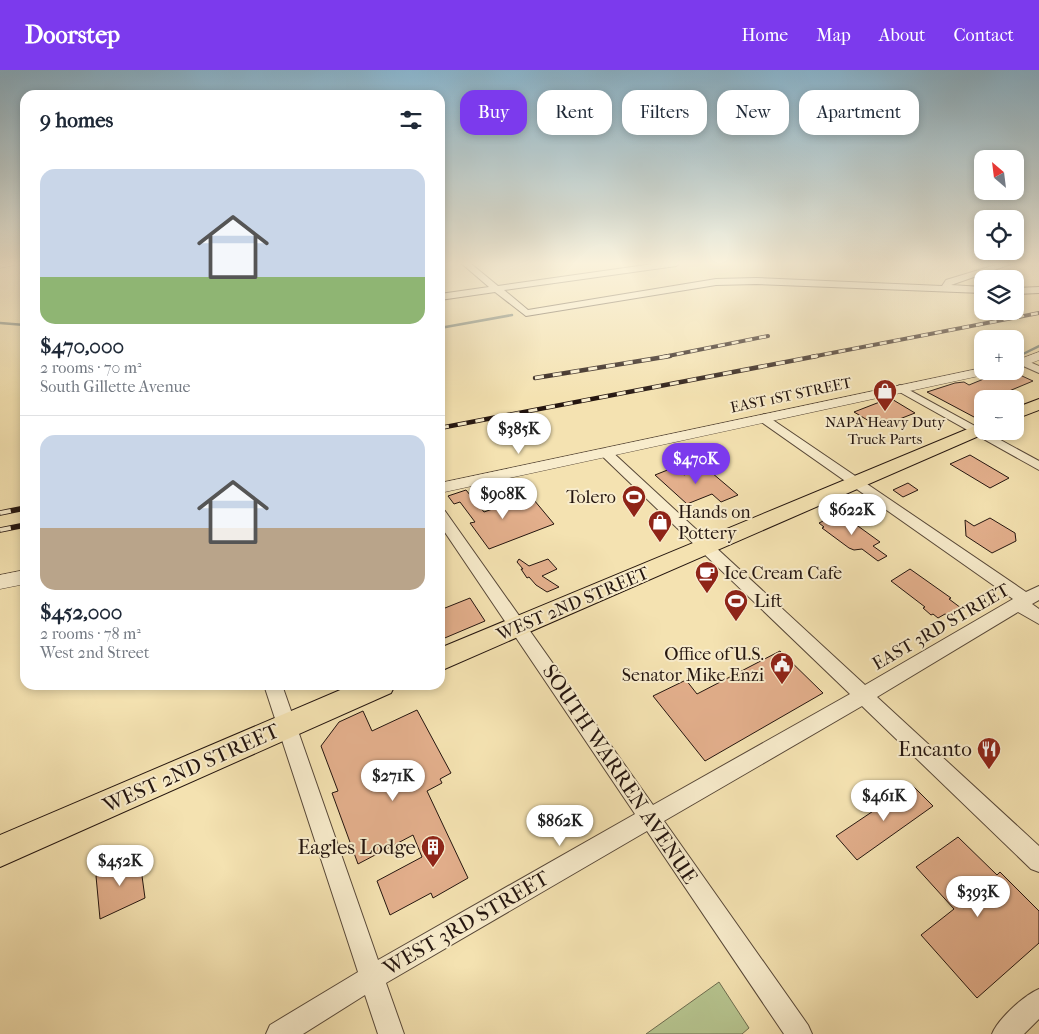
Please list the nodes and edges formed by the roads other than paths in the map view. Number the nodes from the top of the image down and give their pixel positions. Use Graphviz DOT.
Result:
graph roads {
  1 [pos="520,308"];
  2 [pos="557,308"];
  3 [pos="1039,356"];
  4 [pos="1024,362"];
  5 [pos="1024,365"];
  6 [pos="1039,370"];
  7 [pos="974,373"];
  8 [pos="900,388"];
  9 [pos="1039,404"];
  10 [pos="1024,410"];
  11 [pos="764,418"];
  12 [pos="974,426"];
  13 [pos="974,431"];
  14 [pos="997,440"];
  15 [pos="605,452"];
  16 [pos="1039,466"];
  17 [pos="856,482"];
  18 [pos="445,487"];
  19 [pos="445,521"];
  20 [pos="705,547"];
  21 [pos="20,578"];
  22 [pos="0,582"];
  23 [pos="1028,599"];
  24 [pos="1039,618"];
  25 [pos="519,627"];
  26 [pos="445,658"];
  27 [pos="275,690"];
  28 [pos="370,690"];
  29 [pos="863,695"];
  30 [pos="287,726"];
  31 [pos="648,818"];
  32 [pos="0,851"];
  33 [pos="1039,861"];
  34 [pos="372,977"];
  35 [pos="1039,1002"];
  36 [pos="279,1034"];
  37 [pos="391,1034"];
  38 [pos="799,1034"];
  39 [pos="1005,1034"];
  1 -- 2 [label="street"];
  3 -- 4 [label="street"];
  5 -- 6 [label="street"];
  7 -- 8 [label="street, EAST 1ST STREET"];
  8 -- 11 [label="street, EAST 1ST STREET"];
  8 -- 12 [label="street"];
  9 -- 10 [label="main road"];
  11 -- 15 [label="street, EAST 1ST STREET"];
  11 -- 17 [label="street"];
  13 -- 17 [label="main road, WEST 2ND STREET"];
  14 -- 16 [label="street"];
  15 -- 18 [label="street, EAST 1ST STREET"];
  15 -- 20 [label="street"];
  17 -- 20 [label="main road, WEST 2ND STREET"];
  17 -- 23 [label="street"];
  19 -- 25 [label="street, SOUTH WARREN AVENUE"];
  20 -- 25 [label="main road, WEST 2ND STREET"];
  20 -- 29 [label="street"];
  21 -- 22 [label="street"];
  23 -- 24 [label="street"];
  23 -- 29 [label="street, EAST 3RD STREET"];
  25 -- 26 [label="main road, WEST 2ND STREET"];
  25 -- 31 [label="street, SOUTH WARREN AVENUE"];
  27 -- 30 [label="street"];
  28 -- 30 [label="main road, WEST 2ND STREET"];
  29 -- 31 [label="street, WEST 3RD STREET"];
  29 -- 33 [label="street"];
  30 -- 32 [label="main road, WEST 2ND STREET"];
  30 -- 34 [label="street"];
  31 -- 34 [label="street, WEST 3RD STREET"];
  31 -- 38 [label="street, SOUTH WARREN AVENUE"];
  34 -- 36 [label="street, WEST 3RD STREET"];
  34 -- 37 [label="street"];
  35 -- 39 [label="street"];
}
